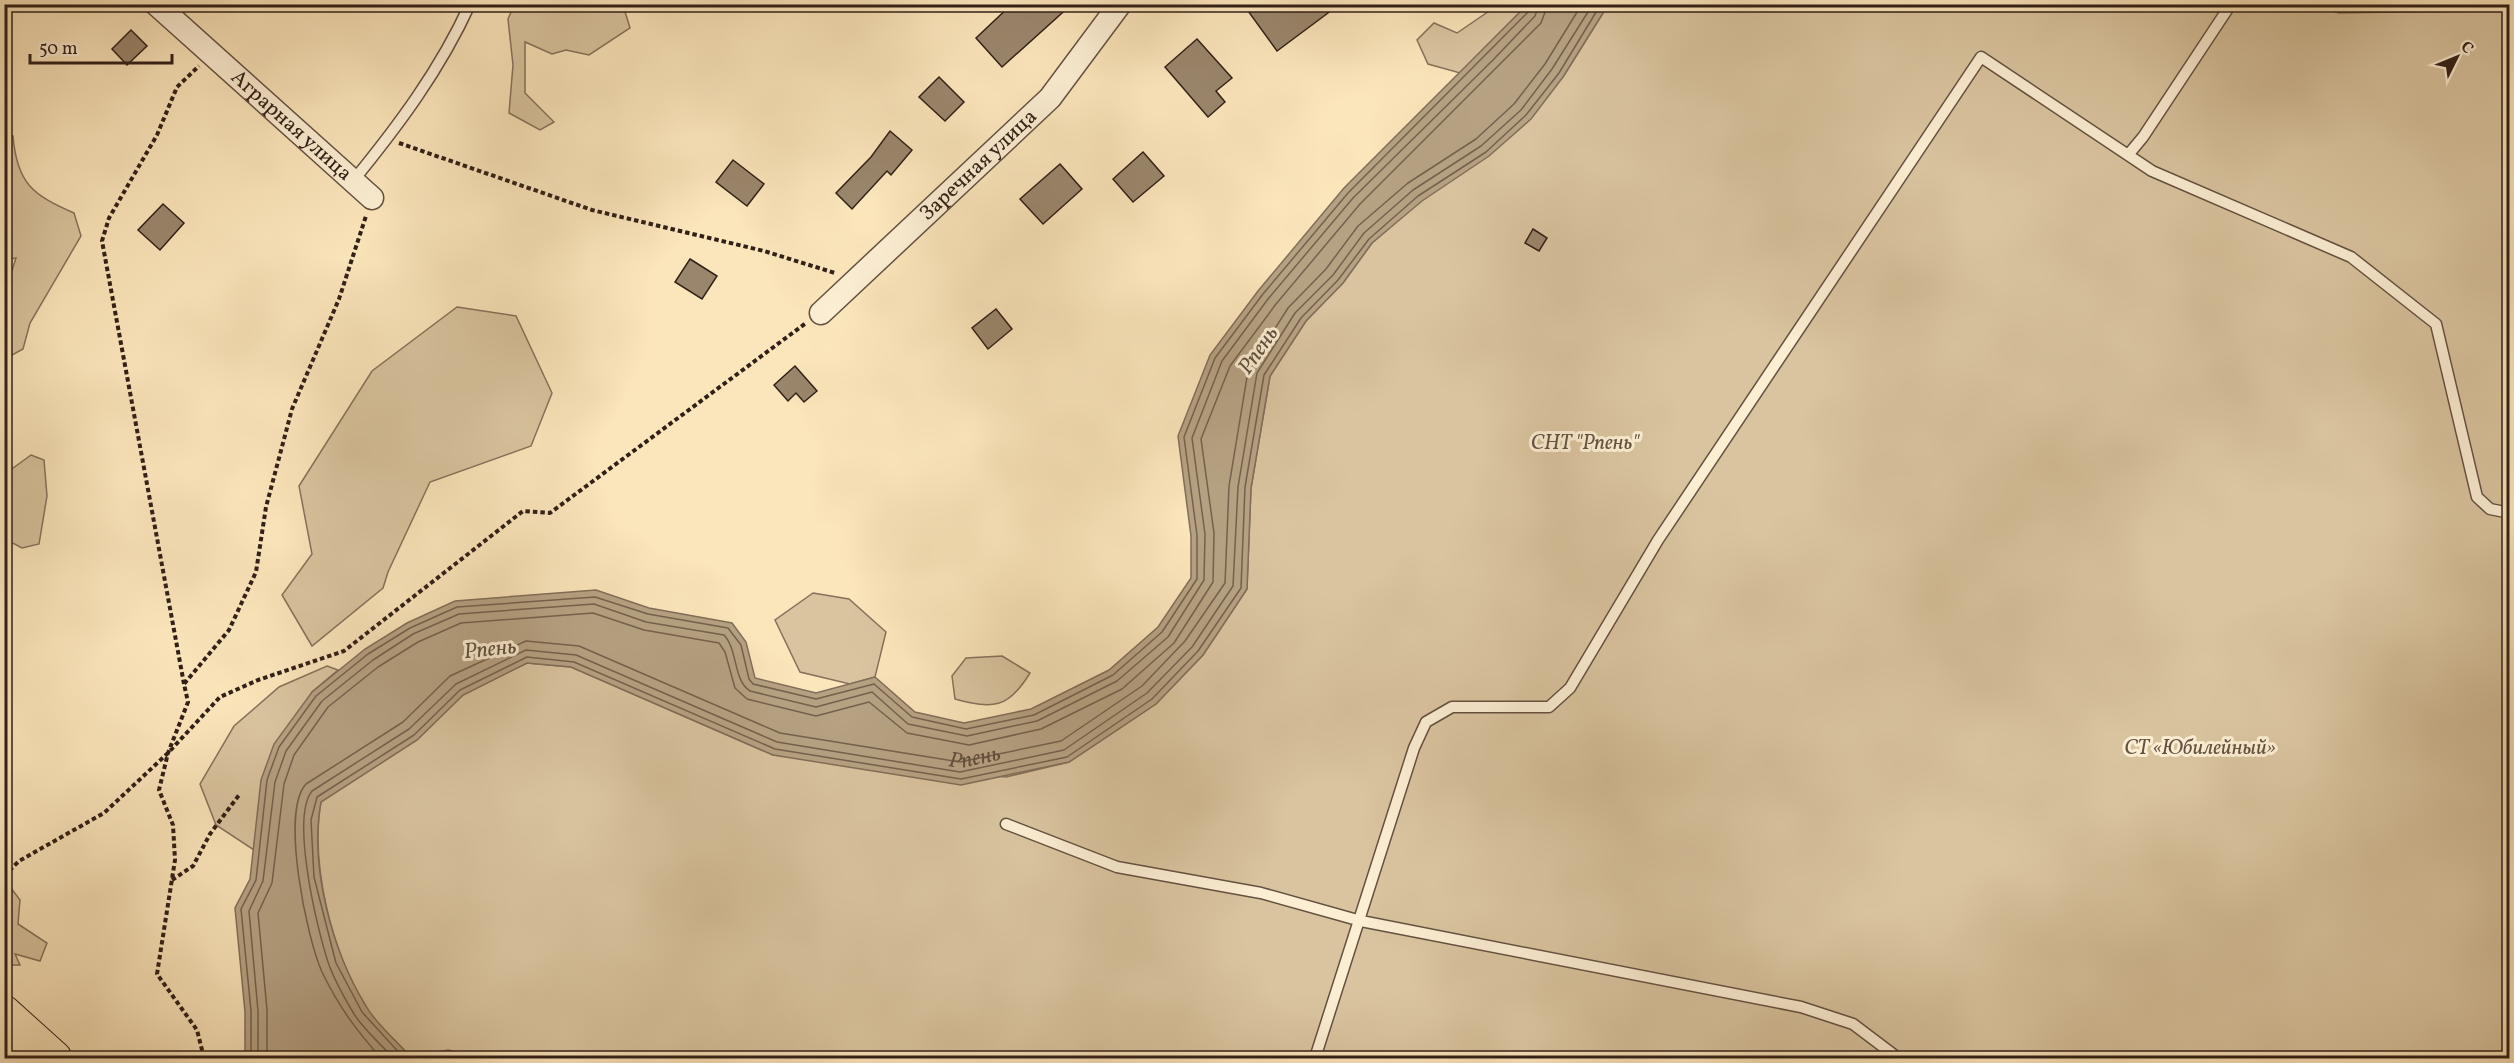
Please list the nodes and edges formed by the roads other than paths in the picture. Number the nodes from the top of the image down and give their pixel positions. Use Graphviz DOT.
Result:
graph roads {
  1 [pos="156,4"];
  2 [pos="470,4"];
  3 [pos="1120,4"];
  4 [pos="2231,4"];
  5 [pos="2326,4"];
  6 [pos="2510,5"];
  7 [pos="2128,155"];
  8 [pos="353,181"];
  9 [pos="372,198"];
  10 [pos="821,313"];
  11 [pos="2510,513"];
  12 [pos="1006,824"];
  13 [pos="1361,921"];
  14 [pos="4,1012"];
  15 [pos="4,1053"];
  16 [pos="11,1059"];
  17 [pos="55,1059"];
  18 [pos="1315,1059"];
  19 [pos="1898,1059"];
  1 -- 8 [label="street, Аграрная улица"];
  2 -- 8 [label="lane"];
  3 -- 10 [label="street, Заречная улица"];
  4 -- 7 [label="lane"];
  5 -- 6 [label="lane"];
  7 -- 11 [label="lane"];
  7 -- 13 [label="lane"];
  8 -- 9 [label="street, Аграрная улица"];
  12 -- 13 [label="lane"];
  13 -- 18 [label="lane"];
  13 -- 19 [label="lane"];
  14 -- 17 [label="highway"];
  15 -- 16 [label="highway"];
}
